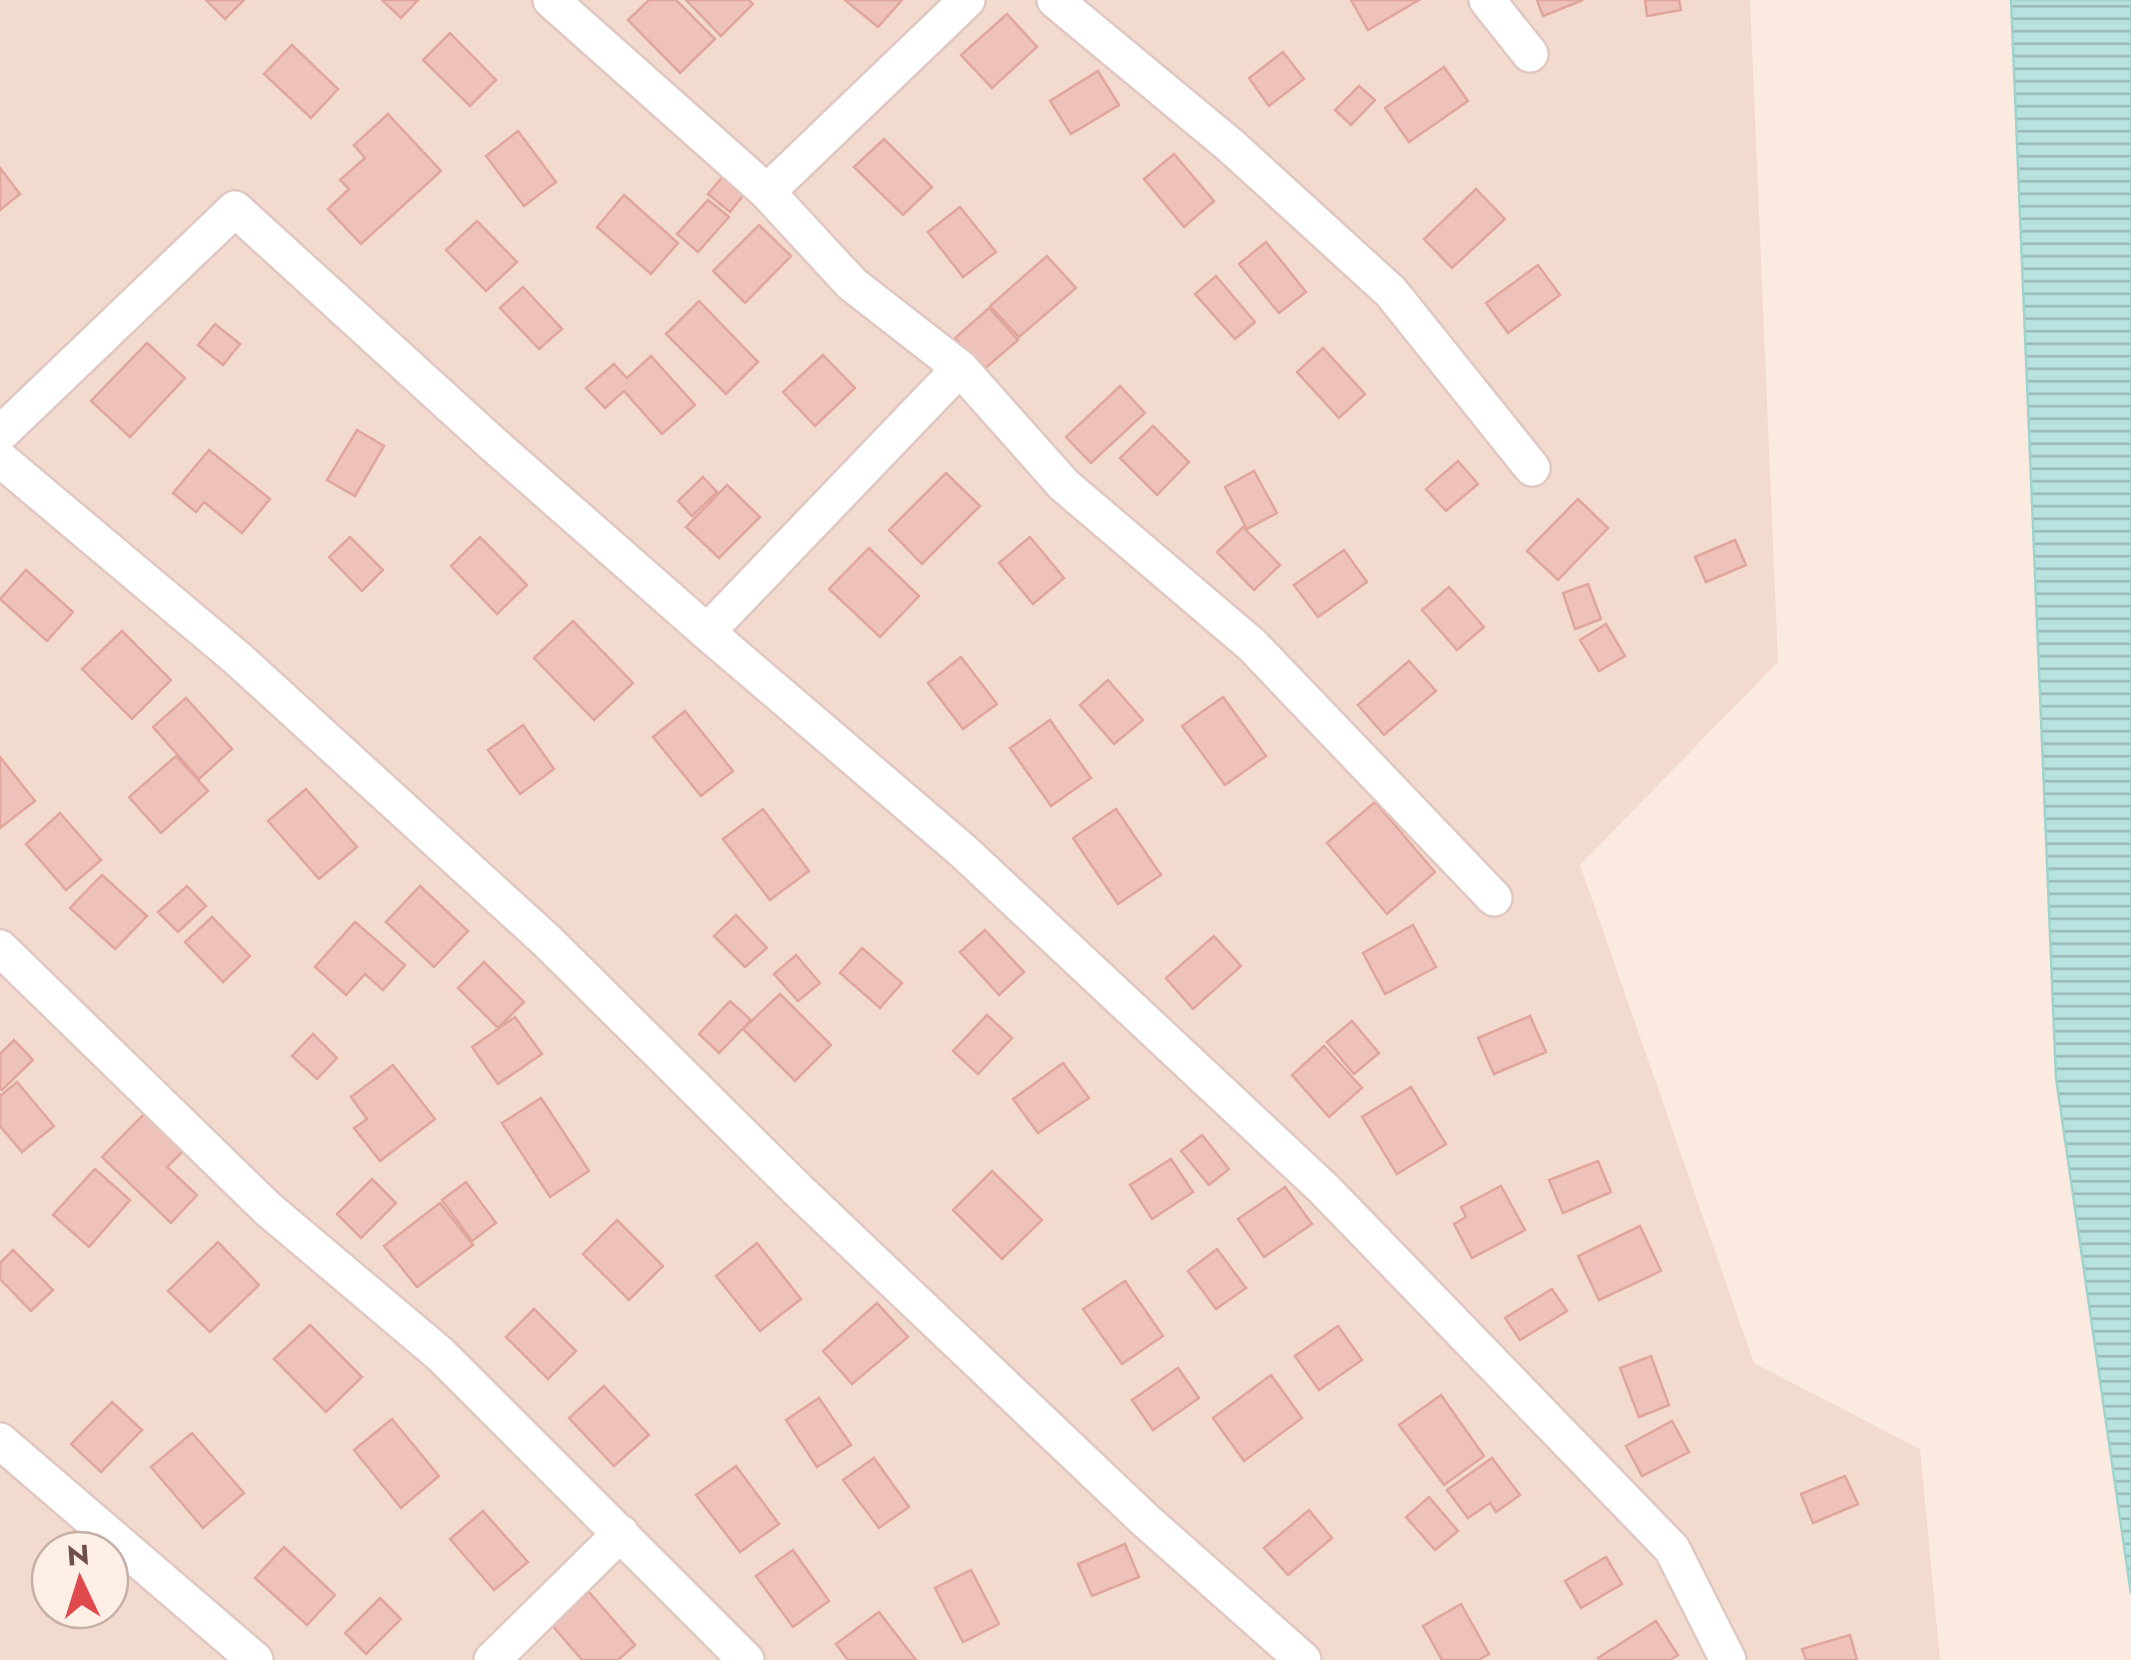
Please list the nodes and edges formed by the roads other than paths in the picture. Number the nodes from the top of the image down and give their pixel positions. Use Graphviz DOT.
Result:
graph roads {
  1 [pos="551,0"];
  2 [pos="968,0"];
  3 [pos="1055,0"];
  4 [pos="1487,0"];
  5 [pos="1530,54"];
  6 [pos="767,192"];
  7 [pos="960,368"];
  8 [pos="0,434"];
  9 [pos="0,460"];
  10 [pos="1532,468"];
  11 [pos="706,632"];
  12 [pos="1494,898"];
  13 [pos="0,948"];
  14 [pos="0,1441"];
  15 [pos="622,1534"];
  16 [pos="255,1660"];
  17 [pos="492,1660"];
  18 [pos="746,1660"];
  19 [pos="1302,1660"];
  20 [pos="1728,1660"];
  1 -- 6 [label="street"];
  2 -- 6 [label="street"];
  3 -- 10 [label="street"];
  4 -- 5 [label="street"];
  6 -- 7 [label="street"];
  7 -- 11 [label="street"];
  7 -- 12 [label="street"];
  8 -- 11 [label="street"];
  9 -- 19 [label="street"];
  11 -- 20 [label="street"];
  13 -- 15 [label="street"];
  14 -- 16 [label="street"];
  15 -- 17 [label="street"];
  15 -- 18 [label="street"];
}
